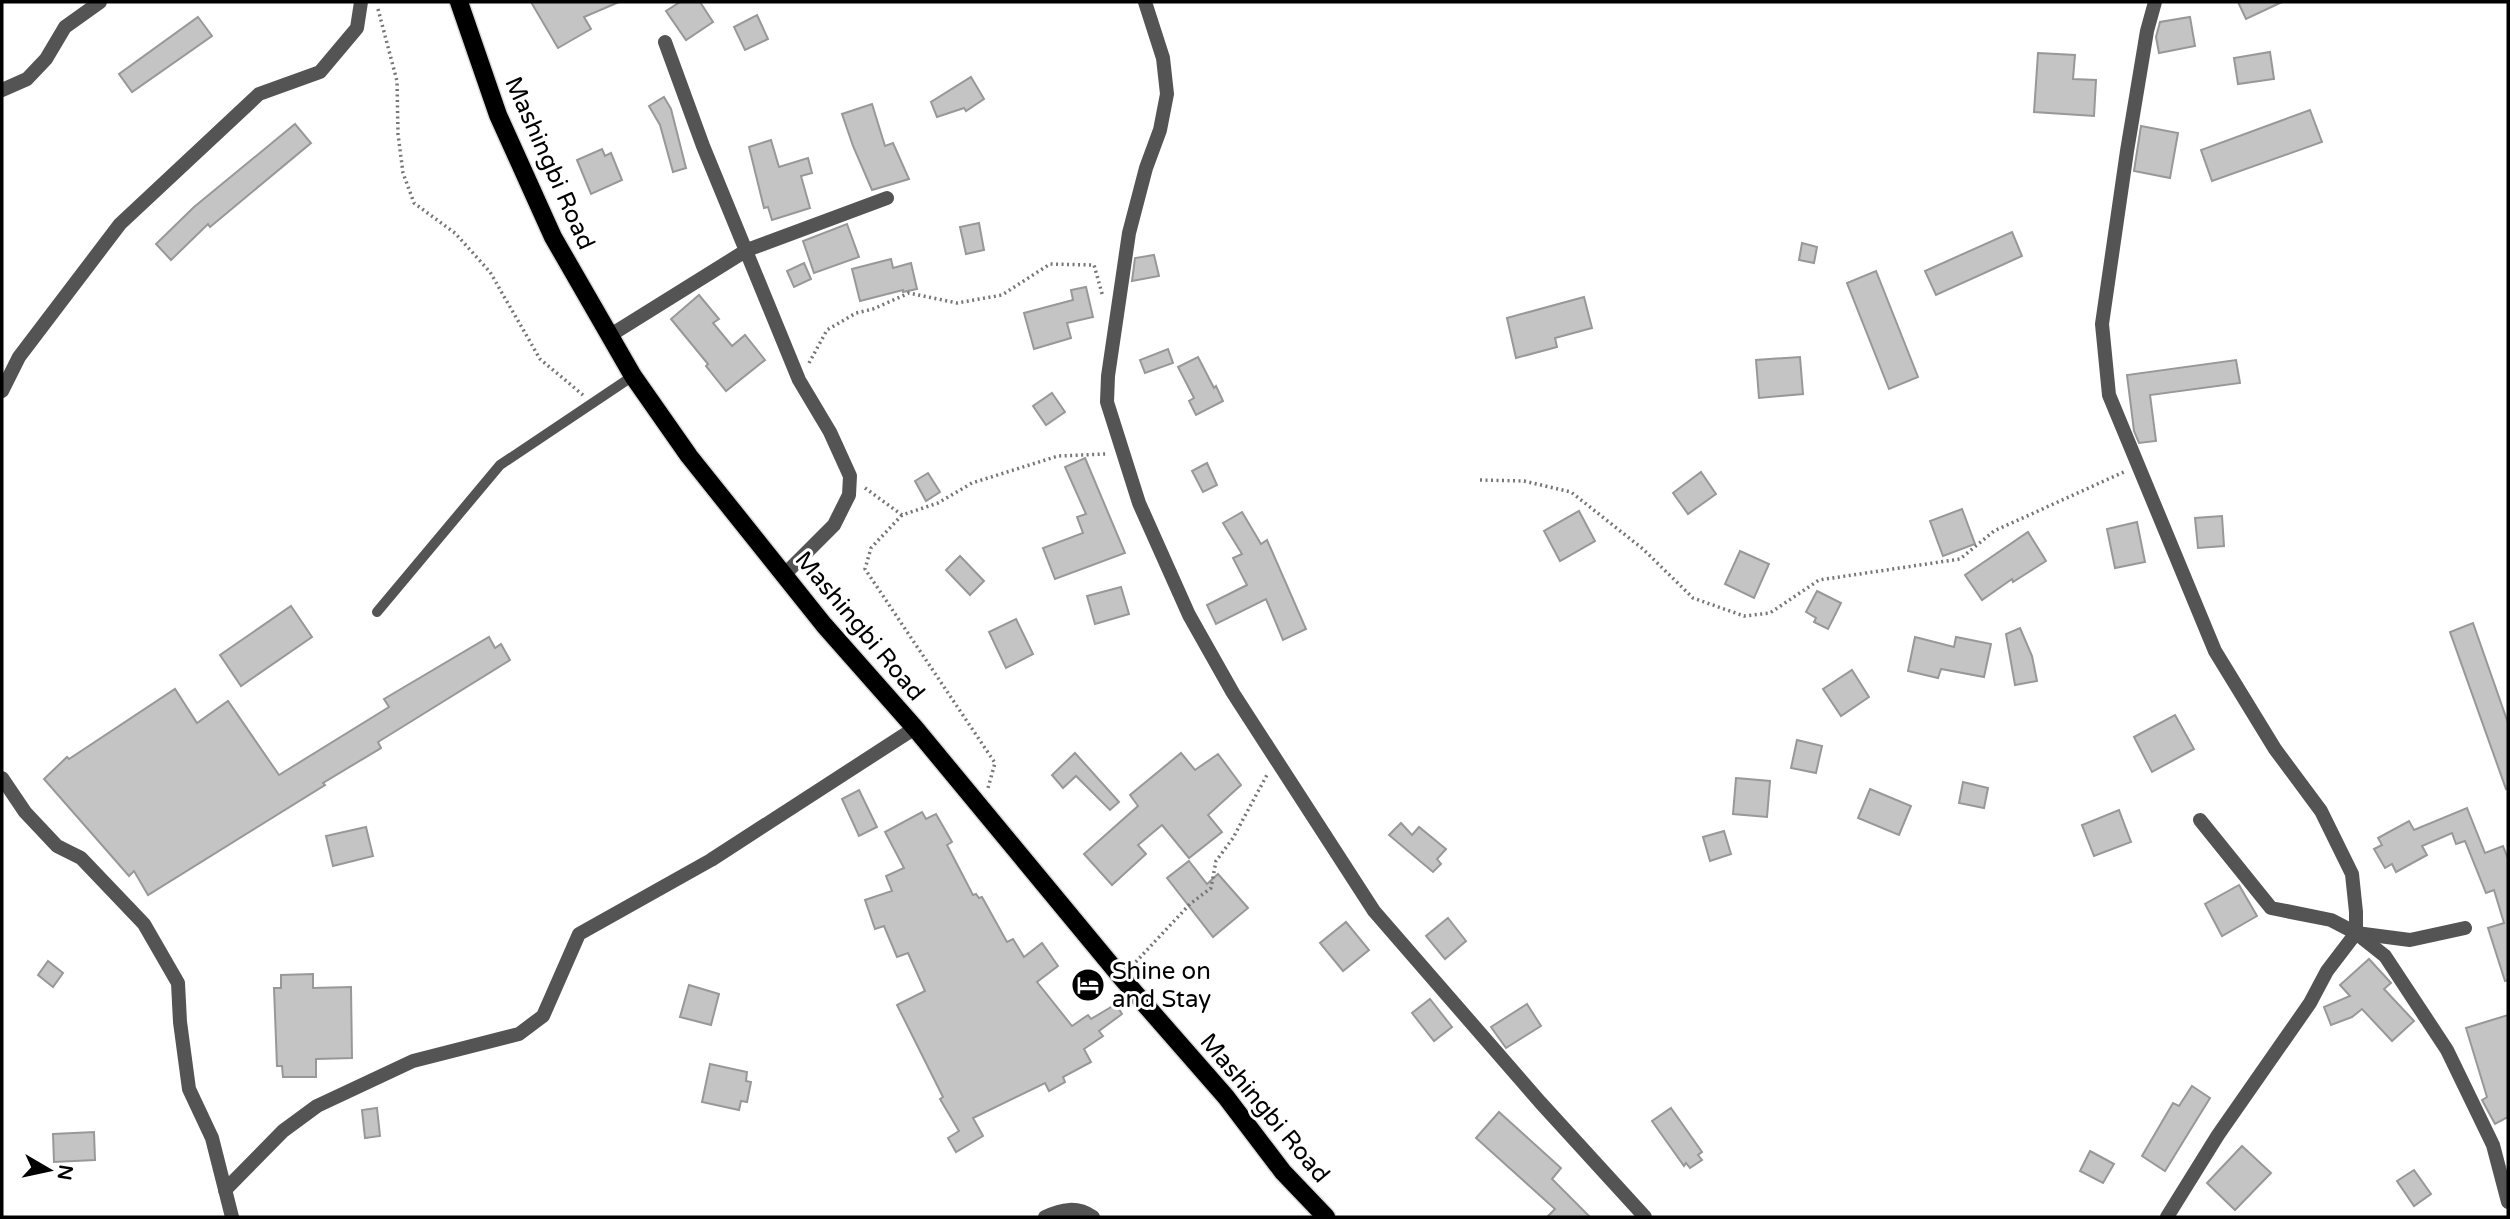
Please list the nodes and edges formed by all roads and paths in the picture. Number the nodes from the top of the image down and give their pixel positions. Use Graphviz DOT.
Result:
graph roads {
  1 [pos="100,2"];
  2 [pos="361,2"];
  3 [pos="376,2"];
  4 [pos="459,2"];
  5 [pos="1145,2"];
  6 [pos="2155,2"];
  7 [pos="665,42"];
  8 [pos="2,90"];
  9 [pos="887,198"];
  10 [pos="747,250"];
  11 [pos="1117,324"];
  12 [pos="610,336"];
  13 [pos="633,376"];
  14 [pos="799,380"];
  15 [pos="2,391"];
  16 [pos="592,403"];
  17 [pos="1122,453"];
  18 [pos="2137,466"];
  19 [pos="850,476"];
  20 [pos="1480,480"];
  21 [pos="902,515"];
  22 [pos="784,575"];
  23 [pos="377,612"];
  24 [pos="915,728"];
  25 [pos="1276,759"];
  26 [pos="2,778"];
  27 [pos="982,808"];
  28 [pos="2200,820"];
  29 [pos="2465,928"];
  30 [pos="2356,933"];
  31 [pos="1121,977"];
  32 [pos="225,1190"];
  33 [pos="2508,1202"];
  34 [pos="232,1217"];
  35 [pos="1045,1217"];
  36 [pos="1093,1217"];
  37 [pos="1326,1217"];
  38 [pos="1645,1217"];
  39 [pos="2167,1217"];
  1 -- 8 [label="street"];
  2 -- 15 [label="street"];
  3 -- 16 [label="path"];
  4 -- 12 [label="main road, Mashingbi Road"];
  5 -- 11 [label="street"];
  6 -- 18 [label="street"];
  7 -- 10 [label="street"];
  9 -- 10 [label="street"];
  10 -- 12 [label="street"];
  10 -- 14 [label="street"];
  11 -- 14 [label="path"];
  11 -- 17 [label="street"];
  12 -- 13 [label="main road, Mashingbi Road"];
  13 -- 16 [label="lane"];
  13 -- 22 [label="main road, Mashingbi Road"];
  14 -- 19 [label="street"];
  16 -- 23 [label="lane"];
  17 -- 21 [label="path"];
  17 -- 25 [label="street"];
  18 -- 20 [label="path"];
  18 -- 30 [label="street"];
  19 -- 21 [label="path"];
  19 -- 22 [label="street"];
  21 -- 27 [label="path"];
  22 -- 24 [label="main road, Mashingbi Road"];
  24 -- 27 [label="main road, Mashingbi Road"];
  24 -- 32 [label="street"];
  25 -- 31 [label="path"];
  25 -- 38 [label="street"];
  26 -- 32 [label="street"];
  27 -- 31 [label="main road, Mashingbi Road"];
  28 -- 30 [label="street"];
  29 -- 30 [label="street"];
  30 -- 33 [label="street"];
  30 -- 39 [label="street"];
  31 -- 37 [label="main road, Mashingbi Road"];
  32 -- 34 [label="street"];
  35 -- 36 [label="street"];
}
